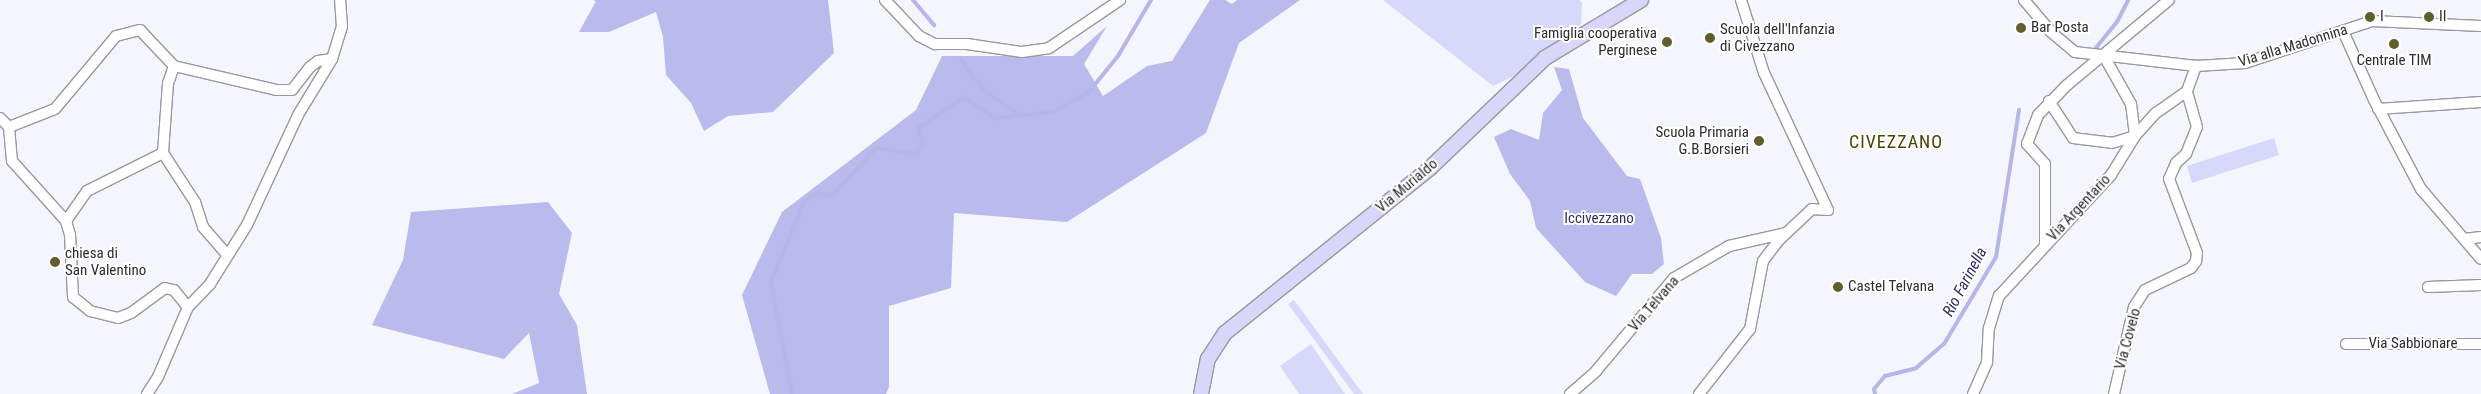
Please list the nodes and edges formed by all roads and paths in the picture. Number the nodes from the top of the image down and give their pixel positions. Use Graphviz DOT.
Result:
graph roads {
  1 [pos="340,0"];
  2 [pos="885,0"];
  3 [pos="1120,0"];
  4 [pos="1642,0"];
  5 [pos="1741,0"];
  6 [pos="2024,0"];
  7 [pos="2169,0"];
  8 [pos="2481,26"];
  9 [pos="2343,31"];
  10 [pos="2104,56"];
  11 [pos="332,59"];
  12 [pos="174,66"];
  13 [pos="2196,66"];
  14 [pos="2187,92"];
  15 [pos="2049,101"];
  16 [pos="2481,102"];
  17 [pos="2378,109"];
  18 [pos="0,118"];
  19 [pos="9,127"];
  20 [pos="2135,136"];
  21 [pos="162,153"];
  22 [pos="66,220"];
  23 [pos="1786,233"];
  24 [pos="2481,237"];
  25 [pos="2464,239"];
  26 [pos="2045,245"];
  27 [pos="227,255"];
  28 [pos="2481,259"];
  29 [pos="2481,285"];
  30 [pos="2428,287"];
  31 [pos="188,307"];
  32 [pos="2346,344"];
  33 [pos="2481,344"];
  34 [pos="147,394"];
  35 [pos="1201,394"];
  36 [pos="1570,394"];
  37 [pos="1699,394"];
  38 [pos="1973,394"];
  39 [pos="2114,394"];
  1 -- 11 [label="street"];
  2 -- 3 [label="street"];
  4 -- 35 [label="street, Via Murialdo"];
  5 -- 23 [label="street, Via Telvana"];
  6 -- 10 [label="street, Via alla Madonnina"];
  7 -- 10 [label="street"];
  8 -- 9 [label="street, Via alla Madonnina"];
  9 -- 13 [label="street, Via alla Madonnina"];
  9 -- 17 [label="street"];
  10 -- 13 [label="street, Via alla Madonnina"];
  10 -- 15 [label="street"];
  10 -- 20 [label="street"];
  11 -- 12 [label="street"];
  11 -- 27 [label="street"];
  12 -- 19 [label="street"];
  12 -- 21 [label="street"];
  13 -- 14 [label="street"];
  14 -- 20 [label="street"];
  14 -- 39 [label="street, Via Covelo"];
  15 -- 20 [label="street"];
  15 -- 26 [label="street"];
  16 -- 17 [label="street"];
  17 -- 25 [label="street"];
  18 -- 19 [label="street"];
  19 -- 22 [label="street"];
  20 -- 26 [label="street, Via Argentario"];
  21 -- 22 [label="street"];
  21 -- 27 [label="street"];
  22 -- 31 [label="street"];
  23 -- 36 [label="street, Via Telvana"];
  23 -- 37 [label="street, Via Telvana"];
  24 -- 25 [label="street"];
  25 -- 28 [label="street"];
  26 -- 38 [label="street, Via Argentario"];
  27 -- 31 [label="street"];
  29 -- 30 [label="street"];
  31 -- 34 [label="street"];
  32 -- 33 [label="street, Via Sabbionare"];
}
